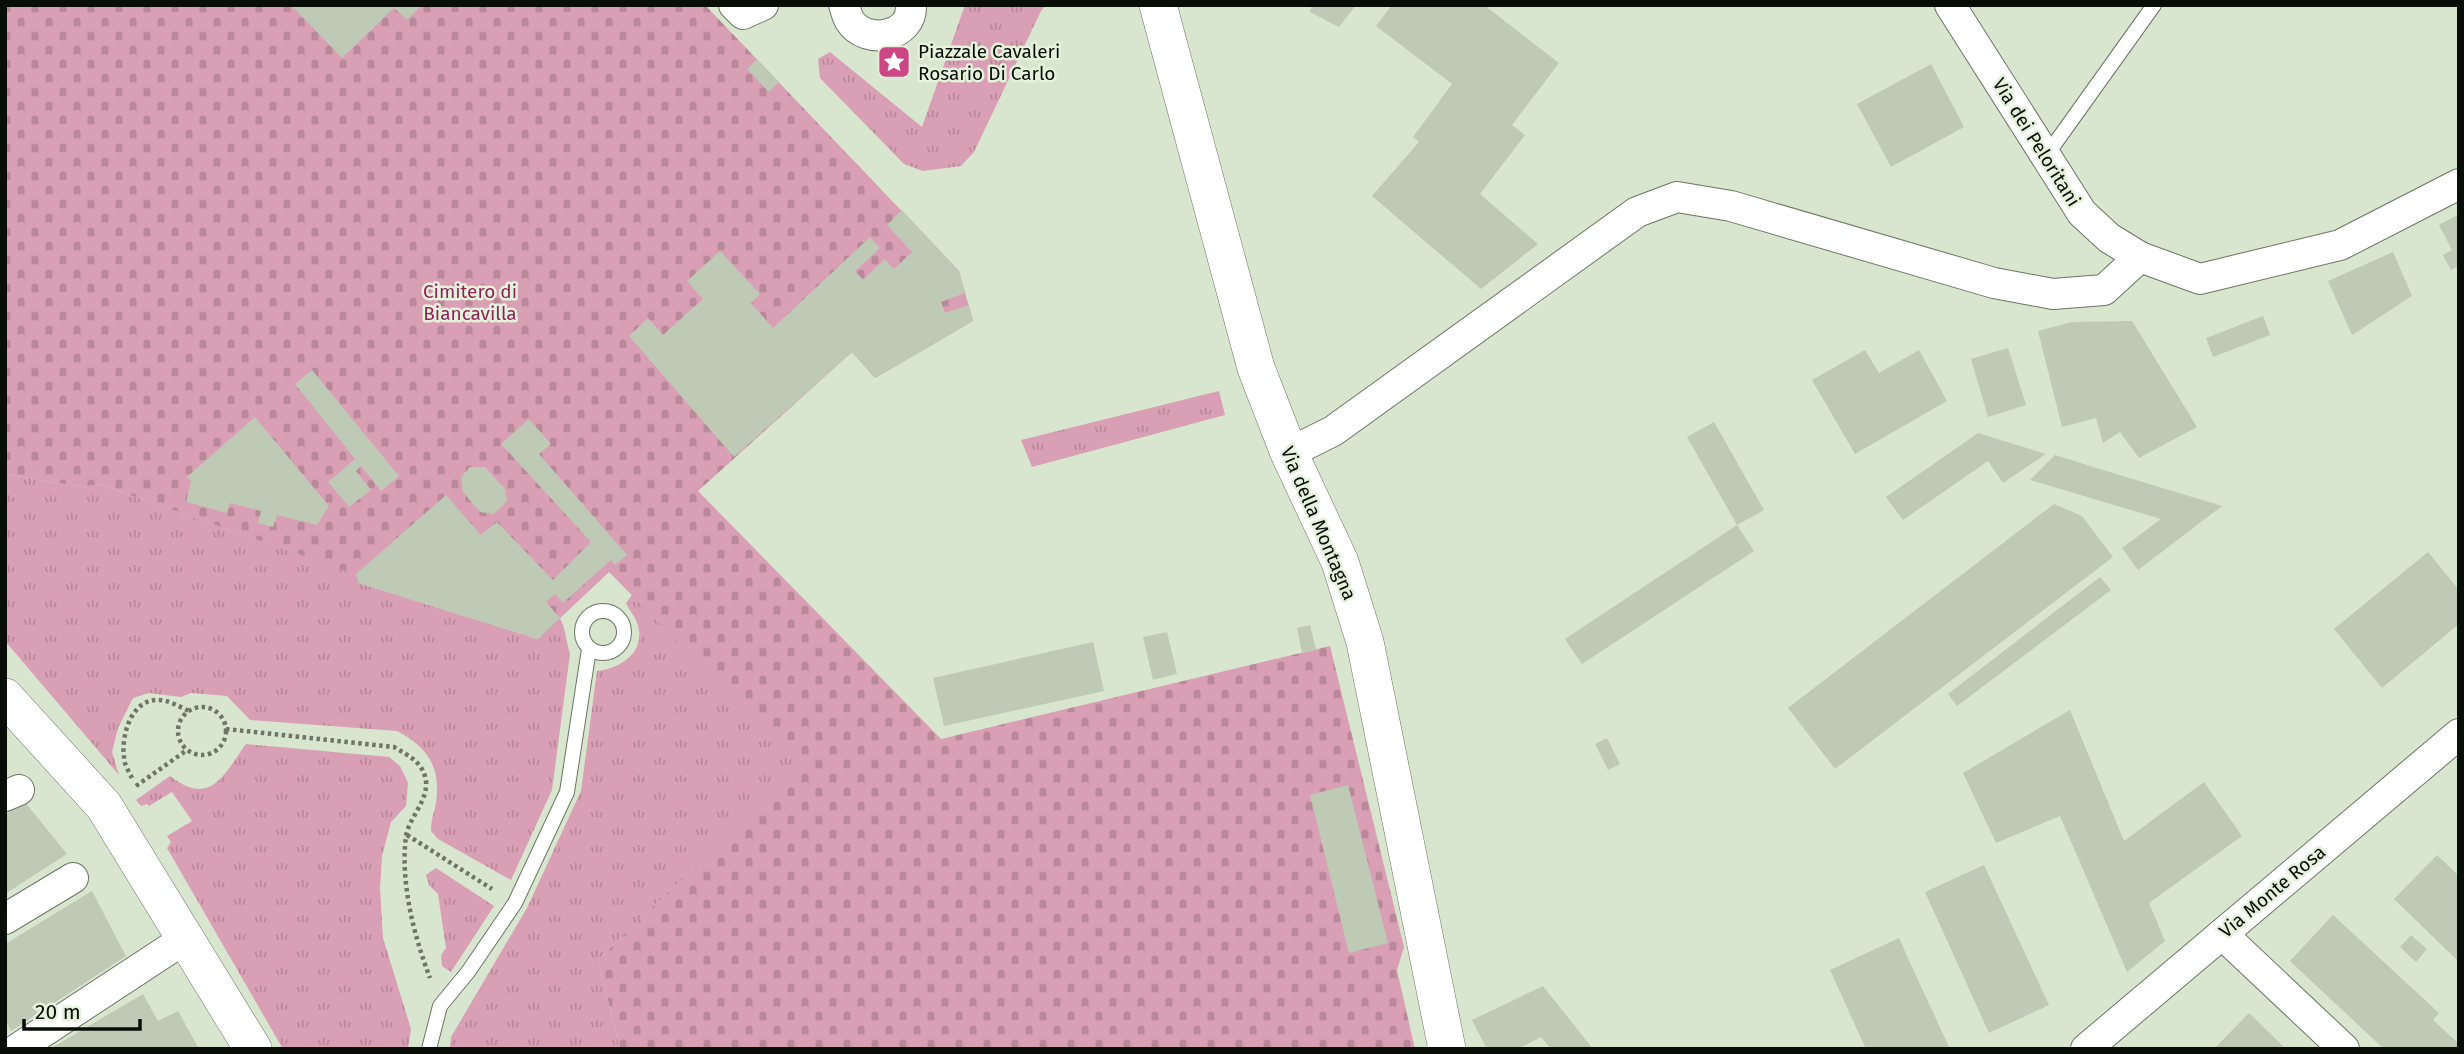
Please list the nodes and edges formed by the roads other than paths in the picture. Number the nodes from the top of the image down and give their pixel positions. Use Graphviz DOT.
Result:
graph roads {
  1 [pos="734,5"];
  2 [pos="763,5"];
  3 [pos="845,5"];
  4 [pos="911,5"];
  5 [pos="1158,5"];
  6 [pos="1950,5"];
  7 [pos="2154,5"];
  8 [pos="2046,156"];
  9 [pos="2459,184"];
  10 [pos="2140,257"];
  11 [pos="1289,453"];
  12 [pos="589,649"];
  13 [pos="5,697"];
  14 [pos="2459,734"];
  15 [pos="73,878"];
  16 [pos="5,919"];
  17 [pos="2222,934"];
  18 [pos="186,938"];
  19 [pos="17,1049"];
  20 [pos="253,1049"];
  21 [pos="429,1049"];
  22 [pos="1447,1049"];
  23 [pos="2086,1049"];
  24 [pos="2344,1049"];
  1 -- 2 [label="street"];
  3 -- 4 [label="street"];
  5 -- 11 [label="street, Via della Montagna"];
  6 -- 8 [label="street, Via dei Peloritani"];
  7 -- 8 [label="lane"];
  8 -- 10 [label="street, Via dei Peloritani"];
  9 -- 10 [label="street, Via dei Peloritani"];
  10 -- 11 [label="street"];
  11 -- 22 [label="street, Via della Montagna"];
  12 -- 21 [label="lane"];
  13 -- 18 [label="street"];
  14 -- 17 [label="street, Via Monte Rosa"];
  15 -- 16 [label="street"];
  17 -- 23 [label="street, Via Monte Rosa"];
  17 -- 24 [label="street"];
  18 -- 19 [label="street"];
  18 -- 20 [label="street"];
}
